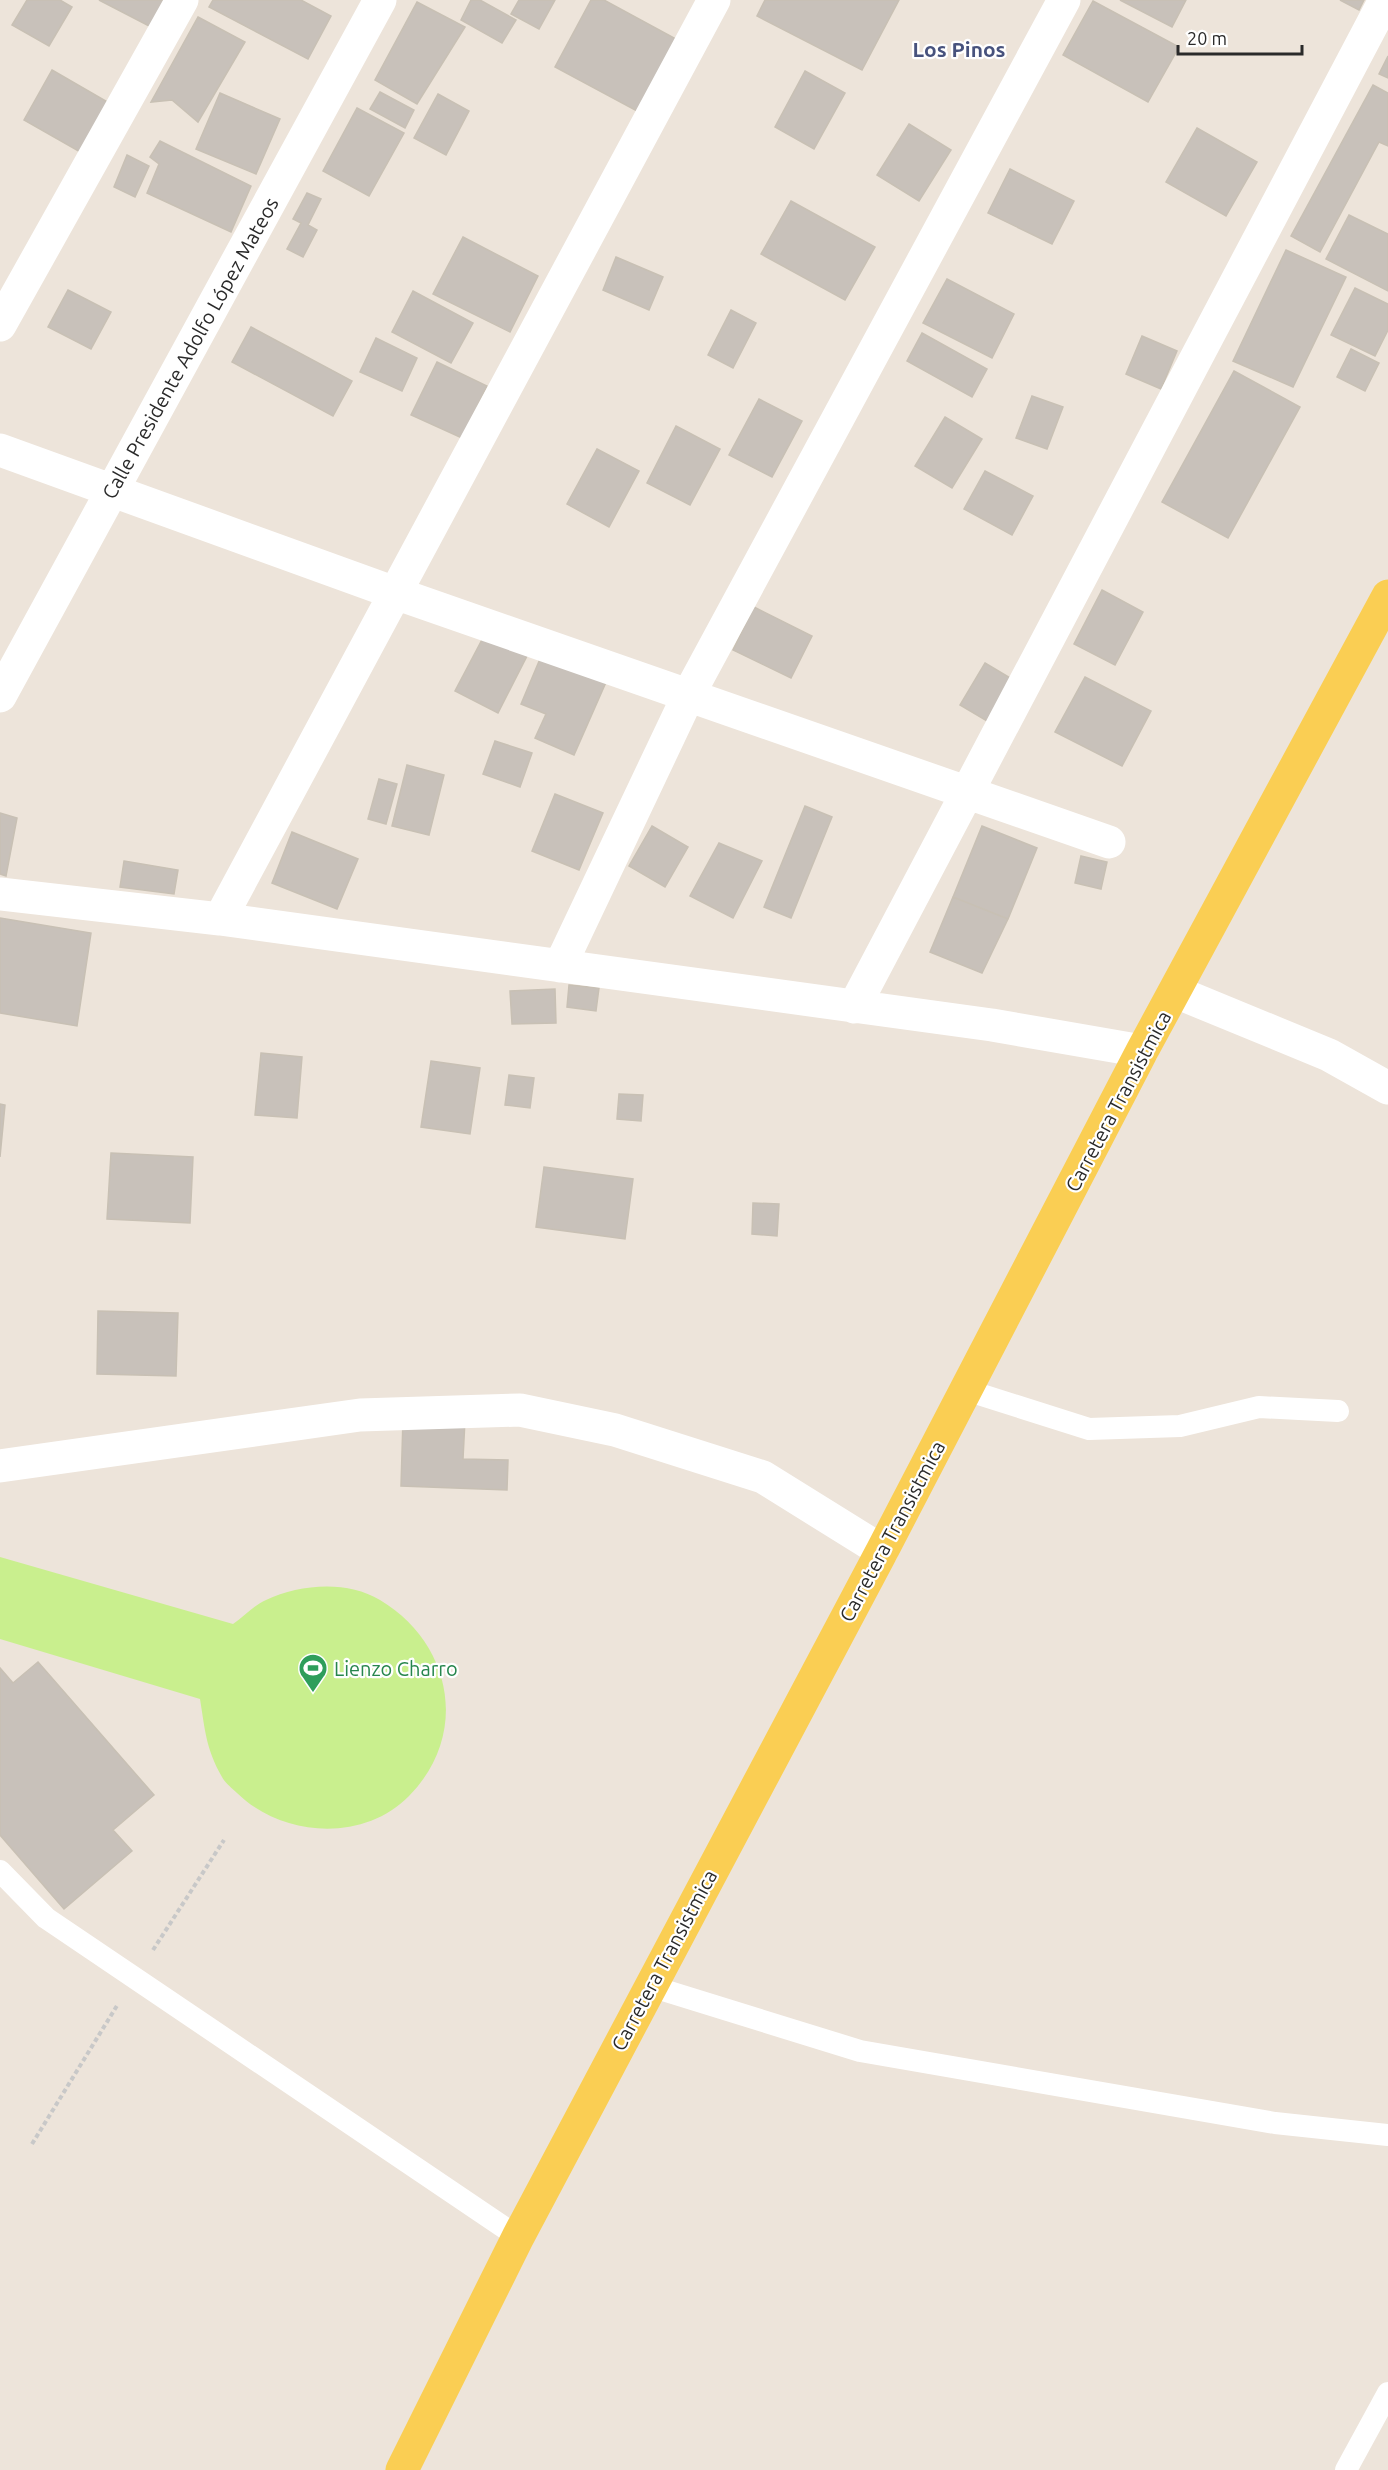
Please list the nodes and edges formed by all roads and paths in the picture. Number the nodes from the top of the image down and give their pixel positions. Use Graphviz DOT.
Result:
graph roads {
  1 [pos="182,0"];
  2 [pos="380,0"];
  3 [pos="714,0"];
  4 [pos="1064,0"];
  5 [pos="1385,0"];
  6 [pos="0,325"];
  7 [pos="0,450"];
  8 [pos="113,489"];
  9 [pos="395,593"];
  10 [pos="1388,596"];
  11 [pos="689,694"];
  12 [pos="0,696"];
  13 [pos="967,791"];
  14 [pos="1109,842"];
  15 [pos="0,894"];
  16 [pos="220,919"];
  17 [pos="560,966"];
  18 [pos="1176,992"];
  19 [pos="854,1007"];
  20 [pos="1142,1051"];
  21 [pos="1388,1088"];
  22 [pos="966,1390"];
  23 [pos="1338,1411"];
  24 [pos="0,1466"];
  25 [pos="882,1551"];
  26 [pos="224,1840"];
  27 [pos="0,1871"];
  28 [pos="135,1977"];
  29 [pos="651,1986"];
  30 [pos="1388,2134"];
  31 [pos="32,2144"];
  32 [pos="518,2237"];
  33 [pos="1388,2393"];
  34 [pos="402,2470"];
  35 [pos="1346,2470"];
  1 -- 6 [label="street"];
  2 -- 8 [label="street, Calle Presidente Adolfo López Mateos"];
  3 -- 9 [label="street"];
  4 -- 11 [label="street"];
  5 -- 13 [label="street"];
  7 -- 8 [label="street"];
  8 -- 9 [label="street"];
  8 -- 12 [label="street, Calle Presidente Adolfo López Mateos"];
  9 -- 11 [label="street"];
  9 -- 16 [label="street"];
  10 -- 18 [label="main road, Carretera Transistmica"];
  11 -- 13 [label="street"];
  11 -- 17 [label="street"];
  13 -- 14 [label="street"];
  13 -- 19 [label="street"];
  15 -- 16 [label="street"];
  16 -- 17 [label="street"];
  17 -- 19 [label="street"];
  18 -- 20 [label="main road, Carretera Transistmica"];
  18 -- 21 [label="street"];
  19 -- 20 [label="street"];
  20 -- 22 [label="main road, Carretera Transistmica"];
  22 -- 23 [label="lane"];
  22 -- 25 [label="main road, Carretera Transistmica"];
  24 -- 25 [label="street"];
  25 -- 29 [label="main road, Carretera Transistmica"];
  26 -- 28 [label="path"];
  27 -- 28 [label="lane"];
  28 -- 31 [label="path"];
  28 -- 32 [label="lane"];
  29 -- 30 [label="lane"];
  29 -- 32 [label="main road, Carretera Transistmica"];
  32 -- 34 [label="main road, Carretera Transistmica"];
  33 -- 35 [label="lane"];
}
